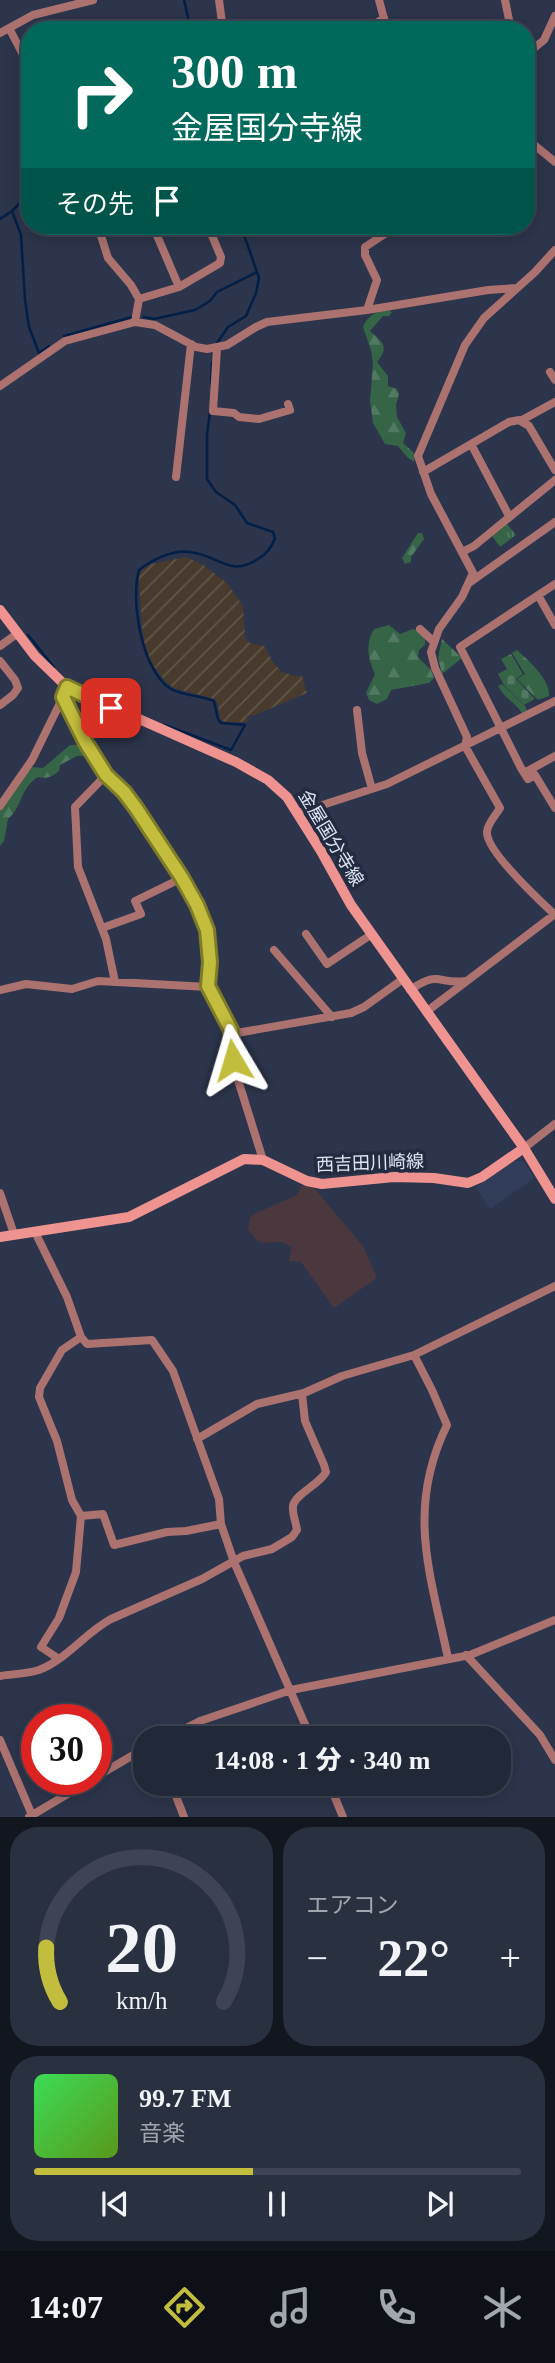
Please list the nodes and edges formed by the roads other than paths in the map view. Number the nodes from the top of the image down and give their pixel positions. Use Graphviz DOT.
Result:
graph roads {
  1 [pos="93,0"];
  2 [pos="219,0"];
  3 [pos="379,0"];
  4 [pos="505,0"];
  5 [pos="555,16"];
  6 [pos="384,18"];
  7 [pos="23,21"];
  8 [pos="222,21"];
  9 [pos="380,21"];
  10 [pos="385,21"];
  11 [pos="509,21"];
  12 [pos="21,22"];
  13 [pos="9,28"];
  14 [pos="0,33"];
  15 [pos="535,47"];
  16 [pos="21,51"];
  17 [pos="535,146"];
  18 [pos="555,162"];
  19 [pos="101,235"];
  20 [pos="157,235"];
  21 [pos="212,235"];
  22 [pos="383,235"];
  23 [pos="555,250"];
  24 [pos="179,288"];
  25 [pos="517,288"];
  26 [pos="139,299"];
  27 [pos="367,310"];
  28 [pos="135,322"];
  29 [pos="191,344"];
  30 [pos="217,349"];
  31 [pos="0,386"];
  32 [pos="555,402"];
  33 [pos="288,404"];
  34 [pos="522,420"];
  35 [pos="471,444"];
  36 [pos="555,470"];
  37 [pos="423,472"];
  38 [pos="176,477"];
  39 [pos="555,480"];
  40 [pos="509,516"];
  41 [pos="555,522"];
  42 [pos="462,552"];
  43 [pos="469,583"];
  44 [pos="555,584"];
  45 [pos="538,595"];
  46 [pos="0,610"];
  47 [pos="555,625"];
  48 [pos="420,629"];
  49 [pos="18,633"];
  50 [pos="433,642"];
  51 [pos="0,646"];
  52 [pos="0,661"];
  53 [pos="65,692"];
  54 [pos="555,701"];
  55 [pos="0,705"];
  56 [pos="357,710"];
  57 [pos="500,729"];
  58 [pos="465,746"];
  59 [pos="555,756"];
  60 [pos="524,773"];
  61 [pos="106,775"];
  62 [pos="372,789"];
  63 [pos="0,806"];
  64 [pos="555,807"];
  65 [pos="298,813"];
  66 [pos="182,878"];
  67 [pos="555,914"];
  68 [pos="102,928"];
  69 [pos="306,934"];
  70 [pos="372,934"];
  71 [pos="274,950"];
  72 [pos="403,979"];
  73 [pos="470,980"];
  74 [pos="115,982"];
  75 [pos="208,986"];
  76 [pos="0,990"];
  77 [pos="410,990"];
  78 [pos="426,1012"];
  79 [pos="332,1017"];
  80 [pos="231,1034"];
  81 [pos="555,1125"];
  82 [pos="524,1148"];
  83 [pos="264,1160"];
  84 [pos="0,1193"];
  85 [pos="555,1199"];
  86 [pos="35,1232"];
  87 [pos="14,1234"];
  88 [pos="0,1237"];
  89 [pos="555,1286"];
  90 [pos="80,1337"];
  91 [pos="414,1355"];
  92 [pos="302,1394"];
  93 [pos="197,1438"];
  94 [pos="81,1516"];
  95 [pos="221,1524"];
  96 [pos="234,1562"];
  97 [pos="555,1620"];
  98 [pos="466,1656"];
  99 [pos="448,1658"];
  100 [pos="59,1659"];
  101 [pos="0,1676"];
  102 [pos="292,1690"];
  103 [pos="190,1726"];
  104 [pos="306,1726"];
  105 [pos="0,1740"];
  106 [pos="133,1755"];
  107 [pos="555,1760"];
  108 [pos="112,1768"];
  109 [pos="66,1795"];
  110 [pos="176,1796"];
  111 [pos="334,1796"];
  112 [pos="30,1816"];
  113 [pos="184,1817"];
  114 [pos="343,1817"];
  1 -- 7 [label="street"];
  2 -- 8 [label="street"];
  3 -- 6 [label="street"];
  4 -- 11 [label="street"];
  5 -- 15 [label="street"];
  6 -- 9 [label="street"];
  6 -- 10 [label="street"];
  12 -- 13 [label="street"];
  13 -- 14 [label="street"];
  13 -- 16 [label="street"];
  17 -- 18 [label="street"];
  19 -- 26 [label="street"];
  20 -- 24 [label="street"];
  21 -- 24 [label="street"];
  22 -- 27 [label="street"];
  23 -- 25 [label="street"];
  24 -- 26 [label="street"];
  25 -- 27 [label="street"];
  25 -- 37 [label="street"];
  26 -- 28 [label="street"];
  27 -- 30 [label="street"];
  28 -- 29 [label="street"];
  28 -- 31 [label="street"];
  29 -- 30 [label="street"];
  29 -- 38 [label="street"];
  30 -- 33 [label="street"];
  32 -- 34 [label="street"];
  34 -- 35 [label="street"];
  34 -- 36 [label="street"];
  35 -- 37 [label="street"];
  35 -- 40 [label="street"];
  37 -- 42 [label="street"];
  39 -- 40 [label="street"];
  40 -- 42 [label="street"];
  41 -- 43 [label="street"];
  42 -- 43 [label="street"];
  43 -- 50 [label="street"];
  44 -- 45 [label="street"];
  45 -- 47 [label="street"];
  45 -- 57 [label="street"];
  46 -- 49 [label="main road, 金屋国分寺線"];
  48 -- 50 [label="street"];
  49 -- 51 [label="street"];
  49 -- 53 [label="main road, 金屋国分寺線"];
  50 -- 58 [label="street"];
  52 -- 55 [label="street"];
  53 -- 61 [label="street"];
  53 -- 63 [label="street"];
  53 -- 65 [label="main road, 金屋国分寺線"];
  54 -- 57 [label="street"];
  56 -- 62 [label="street"];
  57 -- 58 [label="street"];
  57 -- 60 [label="street"];
  58 -- 62 [label="street"];
  58 -- 67 [label="street"];
  59 -- 60 [label="street"];
  60 -- 64 [label="street"];
  61 -- 66 [label="street"];
  61 -- 68 [label="street"];
  62 -- 65 [label="street"];
  65 -- 70 [label="main road, 金屋国分寺線"];
  66 -- 68 [label="street"];
  66 -- 75 [label="street"];
  67 -- 73 [label="street"];
  68 -- 74 [label="street"];
  69 -- 70 [label="street"];
  70 -- 72 [label="main road, 金屋国分寺線"];
  71 -- 79 [label="street"];
  72 -- 77 [label="main road, 金屋国分寺線"];
  72 -- 79 [label="street"];
  73 -- 77 [label="street"];
  73 -- 78 [label="street"];
  74 -- 75 [label="street"];
  74 -- 76 [label="street"];
  75 -- 80 [label="street"];
  77 -- 78 [label="main road, 金屋国分寺線"];
  78 -- 82 [label="main road, 金屋国分寺線"];
  79 -- 80 [label="street"];
  80 -- 83 [label="street"];
  81 -- 82 [label="street"];
  82 -- 83 [label="main road, 西吉田川崎線"];
  82 -- 85 [label="main road"];
  83 -- 86 [label="main road"];
  84 -- 87 [label="street"];
  86 -- 87 [label="main road"];
  86 -- 90 [label="street"];
  87 -- 88 [label="main road"];
  89 -- 91 [label="street"];
  90 -- 93 [label="street"];
  90 -- 94 [label="street"];
  91 -- 92 [label="street"];
  91 -- 99 [label="street"];
  92 -- 93 [label="street"];
  92 -- 96 [label="street"];
  93 -- 95 [label="street"];
  94 -- 95 [label="street"];
  94 -- 100 [label="street"];
  95 -- 96 [label="street"];
  96 -- 100 [label="street"];
  96 -- 102 [label="street"];
  97 -- 98 [label="street"];
  98 -- 99 [label="street"];
  98 -- 107 [label="street"];
  99 -- 102 [label="street"];
  100 -- 101 [label="street"];
  102 -- 103 [label="street"];
  102 -- 104 [label="street"];
  105 -- 112 [label="street"];
  106 -- 108 [label="street"];
  109 -- 112 [label="street"];
  110 -- 113 [label="street"];
  111 -- 114 [label="street"];
}
